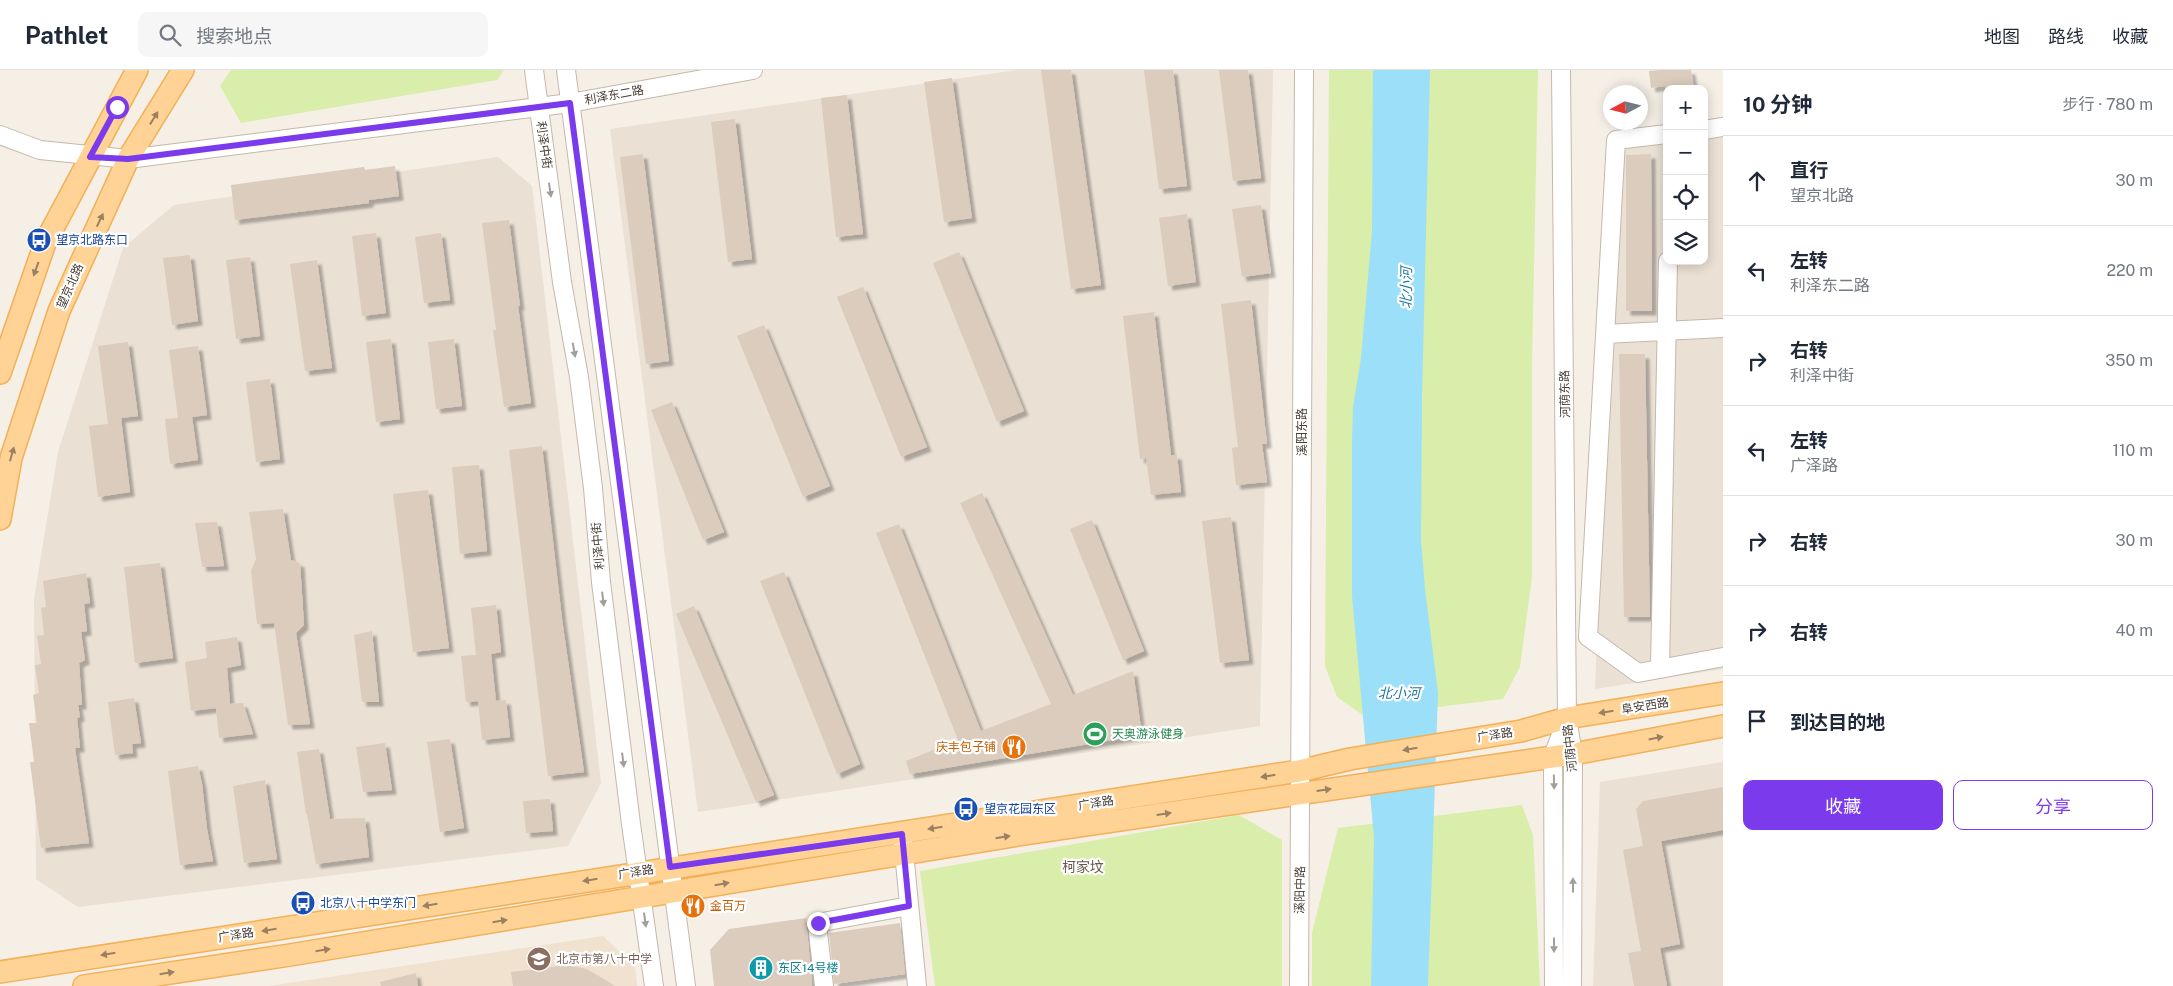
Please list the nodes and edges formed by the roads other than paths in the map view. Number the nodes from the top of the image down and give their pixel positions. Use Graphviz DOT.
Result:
graph roads {
  1 [pos="137,70"];
  2 [pos="183,70"];
  3 [pos="534,70"];
  4 [pos="566,70"];
  5 [pos="753,70"];
  6 [pos="1304,70"];
  7 [pos="1561,70"];
  8 [pos="570,103"];
  9 [pos="539,107"];
  10 [pos="1723,127"];
  11 [pos="1708,129"];
  12 [pos="1663,134"];
  13 [pos="0,135"];
  14 [pos="90,157"];
  15 [pos="128,159"];
  16 [pos="1668,265"];
  17 [pos="1723,328"];
  18 [pos="1665,330"];
  19 [pos="1605,334"];
  20 [pos="0,373"];
  21 [pos="0,519"];
  22 [pos="1723,657"];
  23 [pos="1660,668"];
  24 [pos="1723,693"];
  25 [pos="1567,718"];
  26 [pos="1723,726"];
  27 [pos="1564,755"];
  28 [pos="1299,771"];
  29 [pos="1301,794"];
  30 [pos="903,844"];
  31 [pos="670,867"];
  32 [pos="638,872"];
  33 [pos="674,892"];
  34 [pos="642,898"];
  35 [pos="909,906"];
  36 [pos="0,972"];
  37 [pos="84,986"];
  38 [pos="654,986"];
  39 [pos="686,986"];
  40 [pos="824,986"];
  41 [pos="917,986"];
  42 [pos="1299,986"];
  43 [pos="1554,986"];
  44 [pos="1572,986"];
  1 -- 14 [label="main road"];
  15 -- 2 [label="main road, 望京北路, one-way"];
  3 -- 9 [label="street, 利泽中街"];
  4 -- 8 [label="street"];
  5 -- 8 [label="street, 利泽东二路"];
  6 -- 28 [label="street, 溪阳东路"];
  7 -- 25 [label="street, 河荫东路"];
  8 -- 9 [label="street, 利泽东二路"];
  8 -- 31 [label="street"];
  9 -- 15 [label="street, 利泽东二路"];
  9 -- 32 [label="street, 利泽中街, one-way"];
  10 -- 11 [label="street"];
  12 -- 19 [label="street"];
  13 -- 14 [label="street, 利泽东二路"];
  14 -- 15 [label="street, 利泽东二路"];
  14 -- 20 [label="main road, one-way"];
  21 -- 15 [label="main road, 望京北路, one-way"];
  16 -- 18 [label="street"];
  17 -- 18 [label="street"];
  18 -- 19 [label="street"];
  18 -- 23 [label="street"];
  19 -- 23 [label="street"];
  22 -- 23 [label="street"];
  24 -- 25 [label="main road, 阜安西路, one-way"];
  25 -- 27 [label="street, 河荫中路"];
  25 -- 28 [label="main road, 广泽路, one-way"];
  27 -- 26 [label="main road, one-way"];
  29 -- 27 [label="main road, 广泽路, one-way"];
  27 -- 43 [label="street, 河荫中路, one-way"];
  44 -- 27 [label="street, 河荫中路, one-way"];
  28 -- 29 [label="street, 溪阳东路"];
  28 -- 30 [label="main road, 广泽路, one-way"];
  30 -- 29 [label="main road, 广泽路, one-way"];
  29 -- 42 [label="street, 溪阳中路"];
  30 -- 31 [label="main road, 广泽路"];
  33 -- 30 [label="main road, 广泽路, one-way"];
  30 -- 35 [label="street"];
  31 -- 32 [label="main road, 广泽路"];
  31 -- 33 [label="street"];
  32 -- 34 [label="street, 利泽中街"];
  32 -- 36 [label="main road, 广泽路, one-way"];
  33 -- 34 [label="main road, 广泽路"];
  33 -- 39 [label="street"];
  37 -- 34 [label="main road, 广泽路, one-way"];
  34 -- 38 [label="street, 利泽中街, one-way"];
  35 -- 40 [label="street"];
  35 -- 41 [label="street"];
}
